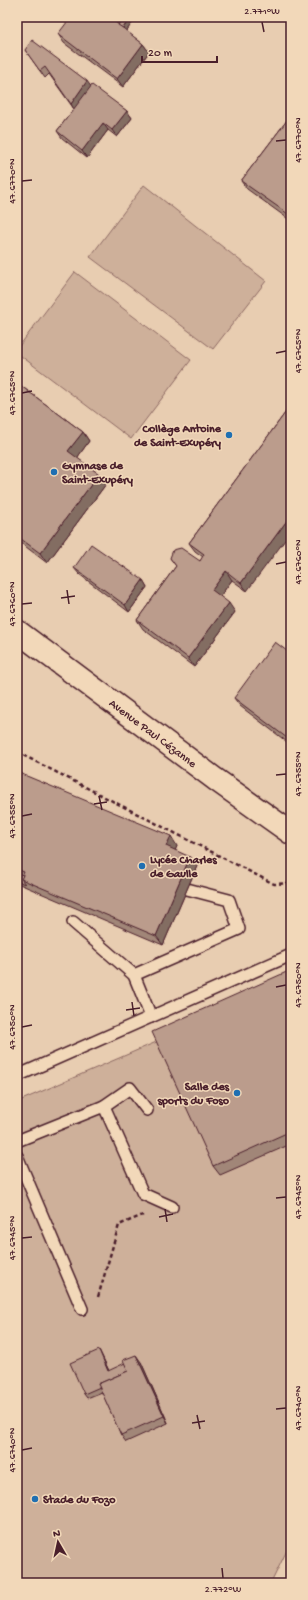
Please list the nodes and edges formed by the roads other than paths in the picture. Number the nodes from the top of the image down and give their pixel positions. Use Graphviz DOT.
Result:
graph roads {
  1 [pos="17,631"];
  2 [pos="291,833"];
  3 [pos="187,889"];
  4 [pos="73,922"];
  5 [pos="291,955"];
  6 [pos="134,974"];
  7 [pos="151,1017"];
  8 [pos="17,1076"];
  9 [pos="104,1106"];
  10 [pos="147,1110"];
  11 [pos="17,1141"];
  12 [pos="17,1156"];
  13 [pos="169,1205"];
  14 [pos="82,1309"];
  1 -- 2 [label="street, Avenue Paul Cézanne"];
  3 -- 6 [label="lane"];
  4 -- 6 [label="lane"];
  5 -- 7 [label="lane"];
  6 -- 7 [label="lane"];
  7 -- 8 [label="lane"];
  9 -- 10 [label="lane"];
  9 -- 11 [label="lane"];
  9 -- 13 [label="lane"];
  12 -- 14 [label="lane"];
}
